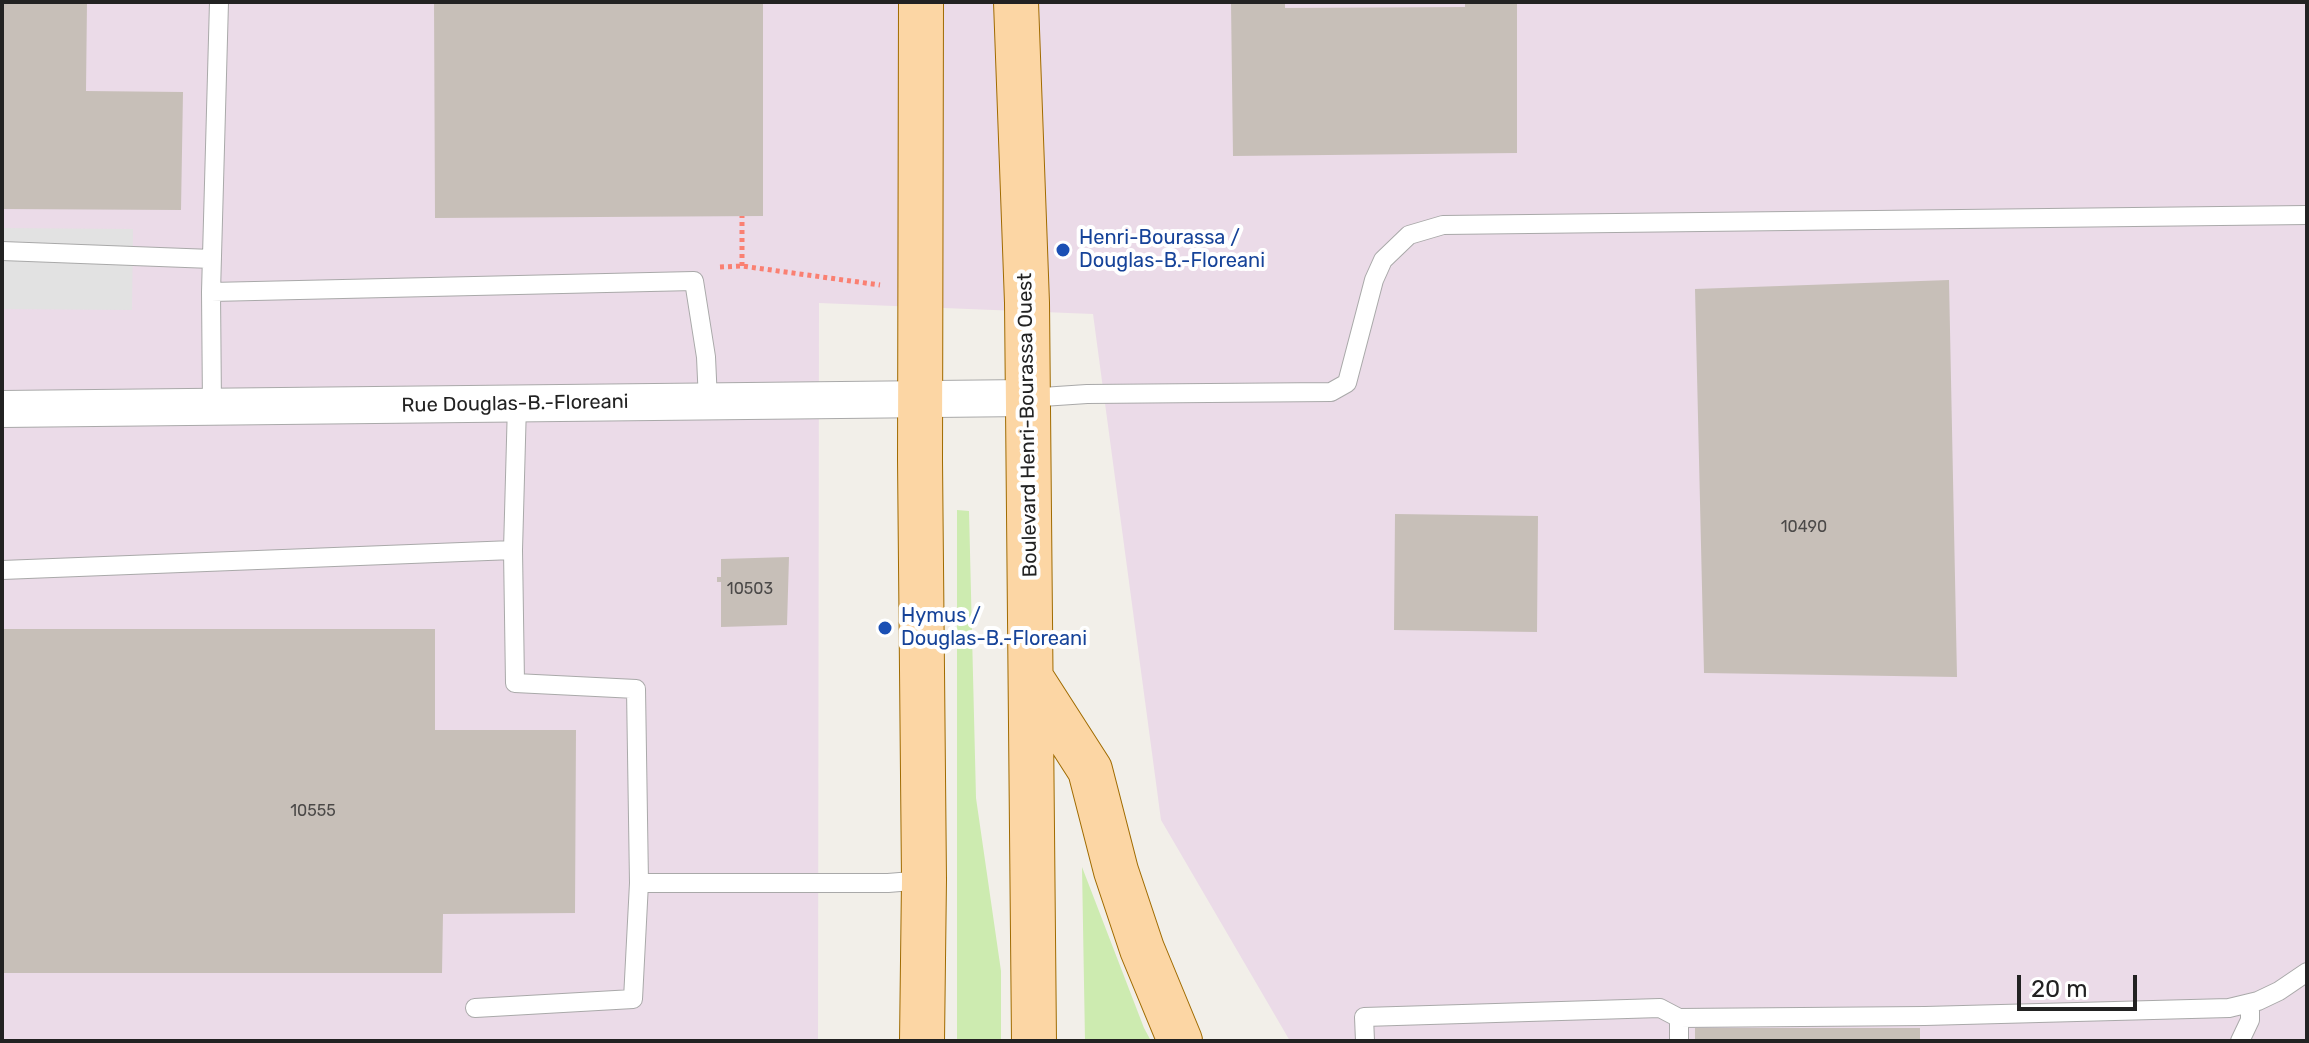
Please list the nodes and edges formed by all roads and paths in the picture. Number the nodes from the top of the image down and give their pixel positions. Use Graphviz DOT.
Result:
graph roads {
  1 [pos="219,2"];
  2 [pos="921,2"];
  3 [pos="1016,2"];
  4 [pos="2307,215"];
  5 [pos="742,216"];
  6 [pos="2,251"];
  7 [pos="212,259"];
  8 [pos="722,266"];
  9 [pos="742,266"];
  10 [pos="881,286"];
  11 [pos="211,292"];
  12 [pos="920,398"];
  13 [pos="1027,398"];
  14 [pos="708,401"];
  15 [pos="517,404"];
  16 [pos="212,407"];
  17 [pos="2,409"];
  18 [pos="513,550"];
  19 [pos="2,570"];
  20 [pos="1031,678"];
  21 [pos="924,880"];
  22 [pos="639,883"];
  23 [pos="2307,972"];
  24 [pos="2250,1003"];
  25 [pos="475,1008"];
  26 [pos="1679,1018"];
  27 [pos="922,1041"];
  28 [pos="1034,1041"];
  29 [pos="1180,1041"];
  30 [pos="1365,1041"];
  31 [pos="1679,1041"];
  32 [pos="2240,1041"];
  1 -- 7 [label="lane"];
  2 -- 12 [label="main road"];
  3 -- 13 [label="main road, Boulevard Henri-Bourassa Ouest"];
  4 -- 13 [label="lane"];
  5 -- 9 [label="path"];
  6 -- 7 [label="lane"];
  7 -- 11 [label="lane"];
  8 -- 9 [label="path"];
  9 -- 10 [label="path"];
  11 -- 14 [label="lane"];
  11 -- 16 [label="lane"];
  12 -- 13 [label="street, Rue Douglas-B.-Floreani"];
  12 -- 14 [label="street, Rue Douglas-B.-Floreani"];
  12 -- 21 [label="main road"];
  13 -- 20 [label="main road, Boulevard Henri-Bourassa Ouest"];
  14 -- 15 [label="street, Rue Douglas-B.-Floreani"];
  15 -- 16 [label="street, Rue Douglas-B.-Floreani"];
  15 -- 18 [label="lane"];
  16 -- 17 [label="street, Rue Douglas-B.-Floreani"];
  18 -- 19 [label="lane"];
  18 -- 22 [label="lane"];
  20 -- 28 [label="main road, Boulevard Henri-Bourassa Ouest"];
  20 -- 29 [label="main road"];
  21 -- 22 [label="lane"];
  21 -- 27 [label="main road"];
  22 -- 25 [label="lane"];
  23 -- 24 [label="lane"];
  24 -- 26 [label="lane"];
  24 -- 32 [label="lane"];
  26 -- 30 [label="lane"];
  26 -- 31 [label="lane"];
}
